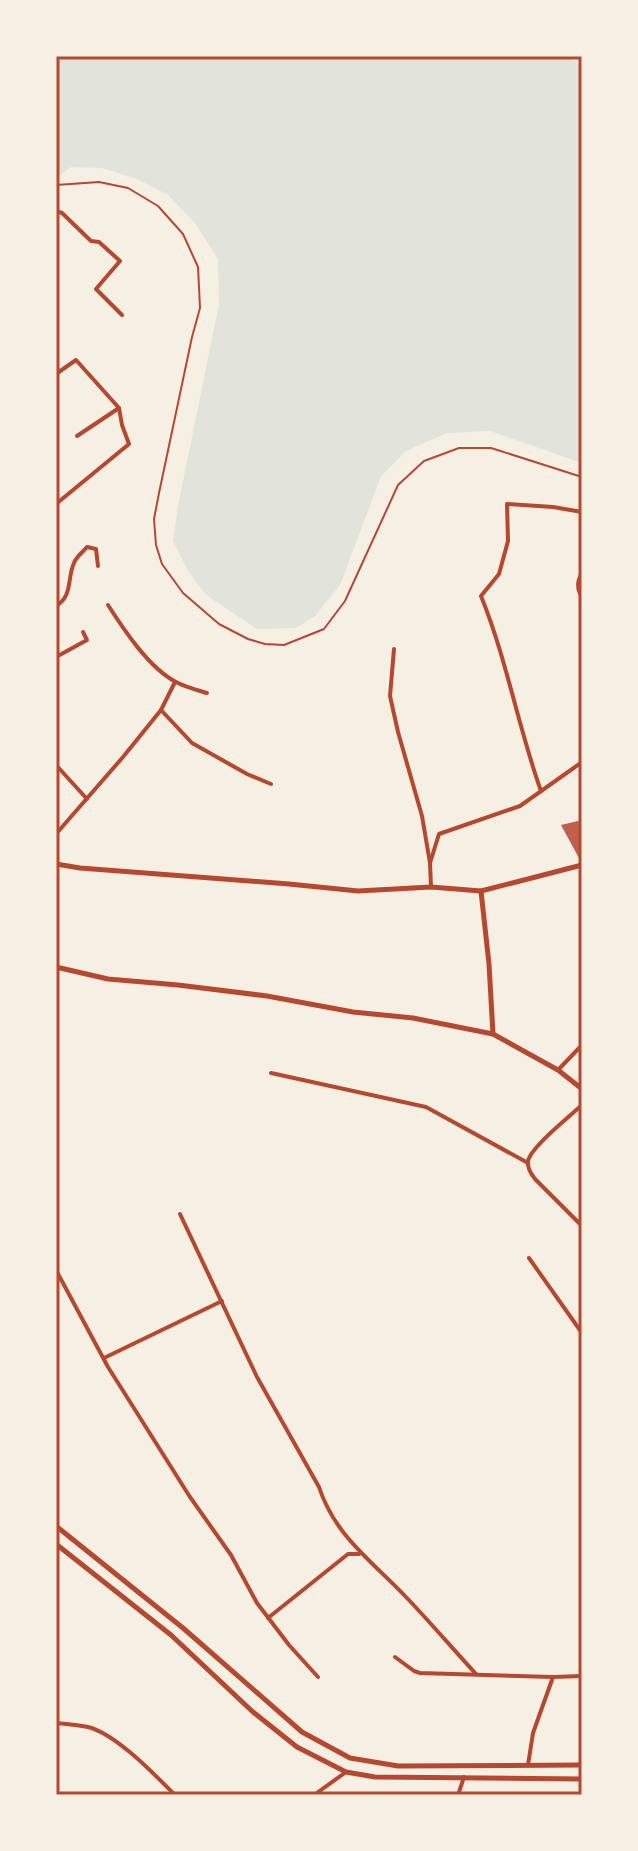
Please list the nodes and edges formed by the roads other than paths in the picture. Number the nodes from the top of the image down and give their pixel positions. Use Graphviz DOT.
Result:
graph roads {
  1 [pos="56,185"];
  2 [pos="56,211"];
  3 [pos="122,315"];
  4 [pos="56,374"];
  5 [pos="119,408"];
  6 [pos="77,436"];
  7 [pos="582,477"];
  8 [pos="56,504"];
  9 [pos="582,512"];
  10 [pos="98,566"];
  11 [pos="582,573"];
  12 [pos="582,597"];
  13 [pos="108,605"];
  14 [pos="56,606"];
  15 [pos="83,632"];
  16 [pos="394,649"];
  17 [pos="56,657"];
  18 [pos="175,682"];
  19 [pos="207,693"];
  20 [pos="161,710"];
  21 [pos="582,762"];
  22 [pos="56,765"];
  23 [pos="271,784"];
  24 [pos="541,791"];
  25 [pos="87,799"];
  26 [pos="56,834"];
  27 [pos="430,863"];
  28 [pos="56,864"];
  29 [pos="582,865"];
  30 [pos="431,887"];
  31 [pos="481,891"];
  32 [pos="56,967"];
  33 [pos="493,1034"];
  34 [pos="582,1045"];
  35 [pos="558,1070"];
  36 [pos="271,1073"];
  37 [pos="582,1089"];
  38 [pos="582,1105"];
  39 [pos="528,1163"];
  40 [pos="180,1214"];
  41 [pos="582,1226"];
  42 [pos="529,1258"];
  43 [pos="56,1272"];
  44 [pos="222,1301"];
  45 [pos="582,1333"];
  46 [pos="104,1358"];
  47 [pos="56,1526"];
  48 [pos="56,1544"];
  49 [pos="362,1554"];
  50 [pos="268,1618"];
  51 [pos="183,1628"];
  52 [pos="171,1635"];
  53 [pos="395,1657"];
  54 [pos="476,1674"];
  55 [pos="582,1676"];
  56 [pos="318,1677"];
  57 [pos="553,1677"];
  58 [pos="56,1723"];
  59 [pos="528,1765"];
  60 [pos="582,1765"];
  61 [pos="346,1772"];
  62 [pos="464,1777"];
  63 [pos="582,1779"];
  64 [pos="175,1795"];
  65 [pos="314,1795"];
  66 [pos="458,1795"];
  1 -- 7 [label="lane"];
  2 -- 3 [label="street"];
  4 -- 5 [label="street"];
  5 -- 6 [label="street"];
  5 -- 8 [label="street"];
  9 -- 24 [label="street"];
  10 -- 14 [label="street"];
  11 -- 12 [label="street"];
  13 -- 18 [label="street"];
  15 -- 17 [label="street"];
  16 -- 27 [label="street"];
  18 -- 19 [label="street"];
  18 -- 20 [label="street"];
  20 -- 23 [label="street"];
  20 -- 25 [label="street"];
  21 -- 24 [label="street"];
  22 -- 25 [label="street"];
  24 -- 27 [label="street"];
  25 -- 26 [label="street"];
  27 -- 30 [label="street"];
  28 -- 30 [label="main road"];
  29 -- 31 [label="main road"];
  30 -- 31 [label="main road"];
  31 -- 33 [label="main road"];
  32 -- 33 [label="main road"];
  33 -- 35 [label="main road"];
  34 -- 35 [label="street"];
  35 -- 37 [label="main road"];
  36 -- 39 [label="street"];
  38 -- 39 [label="street"];
  39 -- 41 [label="street"];
  40 -- 44 [label="street"];
  42 -- 45 [label="street"];
  43 -- 46 [label="street"];
  44 -- 46 [label="street"];
  44 -- 49 [label="street"];
  46 -- 50 [label="street"];
  47 -- 51 [label="main road"];
  48 -- 52 [label="main road"];
  49 -- 50 [label="street"];
  49 -- 54 [label="street"];
  50 -- 56 [label="street"];
  51 -- 52 [label="main road"];
  51 -- 59 [label="main road"];
  52 -- 61 [label="main road"];
  53 -- 54 [label="street"];
  54 -- 57 [label="street"];
  55 -- 57 [label="street"];
  57 -- 59 [label="street"];
  58 -- 64 [label="street"];
  59 -- 60 [label="main road"];
  61 -- 62 [label="main road"];
  61 -- 65 [label="street"];
  62 -- 63 [label="main road"];
  62 -- 66 [label="street"];
}
